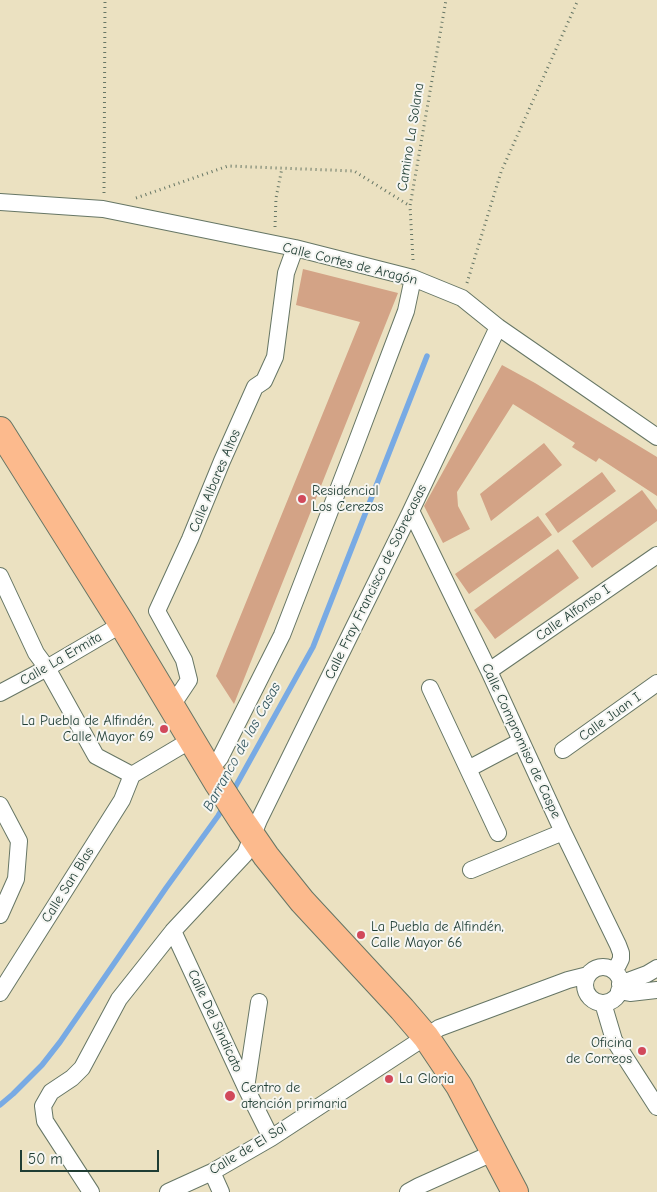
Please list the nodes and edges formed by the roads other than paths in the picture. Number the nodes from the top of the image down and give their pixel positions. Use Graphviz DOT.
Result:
graph roads {
  1 [pos="0,202"];
  2 [pos="295,248"];
  3 [pos="413,278"];
  4 [pos="498,327"];
  5 [pos="0,430"];
  6 [pos="657,437"];
  7 [pos="410,513"];
  8 [pos="657,555"];
  9 [pos="0,576"];
  10 [pos="122,624"];
  11 [pos="47,668"];
  12 [pos="489,672"];
  13 [pos="657,683"];
  14 [pos="430,688"];
  15 [pos="0,693"];
  16 [pos="171,706"];
  17 [pos="191,740"];
  18 [pos="521,742"];
  19 [pos="563,750"];
  20 [pos="468,769"];
  21 [pos="132,775"];
  22 [pos="214,777"];
  23 [pos="0,805"];
  24 [pos="247,829"];
  25 [pos="563,832"];
  26 [pos="498,833"];
  27 [pos="471,870"];
  28 [pos="0,915"];
  29 [pos="172,931"];
  30 [pos="657,968"];
  31 [pos="588,975"];
  32 [pos="617,982"];
  33 [pos="657,990"];
  34 [pos="0,993"];
  35 [pos="259,1002"];
  36 [pos="603,1003"];
  37 [pos="426,1037"];
  38 [pos="246,1088"];
  39 [pos="657,1107"];
  40 [pos="271,1138"];
  41 [pos="495,1152"];
  42 [pos="212,1172"];
  43 [pos="91,1192"];
  44 [pos="168,1192"];
  45 [pos="221,1192"];
  46 [pos="408,1192"];
  47 [pos="516,1192"];
  1 -- 2 [label="street, Calle Cortes de Aragón"];
  2 -- 3 [label="street, Calle Cortes de Aragón"];
  2 -- 16 [label="street, Calle Albares Altos"];
  3 -- 4 [label="street, Calle Cortes de Aragón"];
  3 -- 22 [label="street"];
  4 -- 6 [label="street, Calle Cortes de Aragón"];
  4 -- 7 [label="street, Calle Fray Francisco de Sobrecasas"];
  5 -- 10 [label="highway"];
  7 -- 12 [label="street, Calle Compromiso de Caspe"];
  7 -- 24 [label="street, Calle Fray Francisco de Sobrecasas"];
  8 -- 12 [label="street, Calle Alfonso I"];
  9 -- 11 [label="street"];
  10 -- 11 [label="street, Calle La Ermita"];
  10 -- 16 [label="highway"];
  11 -- 15 [label="street, Calle La Ermita"];
  11 -- 21 [label="street"];
  12 -- 18 [label="street, Calle Compromiso de Caspe"];
  13 -- 19 [label="street, Calle Juan I"];
  14 -- 20 [label="street"];
  16 -- 17 [label="highway"];
  17 -- 21 [label="street"];
  17 -- 22 [label="highway"];
  18 -- 20 [label="street"];
  18 -- 25 [label="street, Calle Compromiso de Caspe"];
  20 -- 26 [label="street"];
  21 -- 34 [label="street, Calle San Blas"];
  22 -- 24 [label="highway"];
  23 -- 28 [label="street"];
  24 -- 29 [label="street, Calle Fray Francisco de Sobrecasas"];
  24 -- 37 [label="highway"];
  25 -- 27 [label="street"];
  25 -- 32 [label="street, Calle Compromiso de Caspe"];
  29 -- 38 [label="street, Calle Del Sindicato"];
  29 -- 43 [label="street, Calle Fray Francisco de Sobrecasas"];
  30 -- 32 [label="street"];
  31 -- 32 [label="street"];
  31 -- 36 [label="street"];
  31 -- 37 [label="street, Calle de El Sol"];
  32 -- 33 [label="street"];
  32 -- 36 [label="street"];
  35 -- 38 [label="street"];
  36 -- 39 [label="street"];
  37 -- 40 [label="street, Calle de El Sol"];
  37 -- 41 [label="highway"];
  38 -- 40 [label="street, Calle Del Sindicato"];
  40 -- 42 [label="street, Calle de El Sol"];
  41 -- 46 [label="street"];
  41 -- 47 [label="highway"];
  42 -- 44 [label="street, Calle de El Sol"];
  42 -- 45 [label="street"];
}
